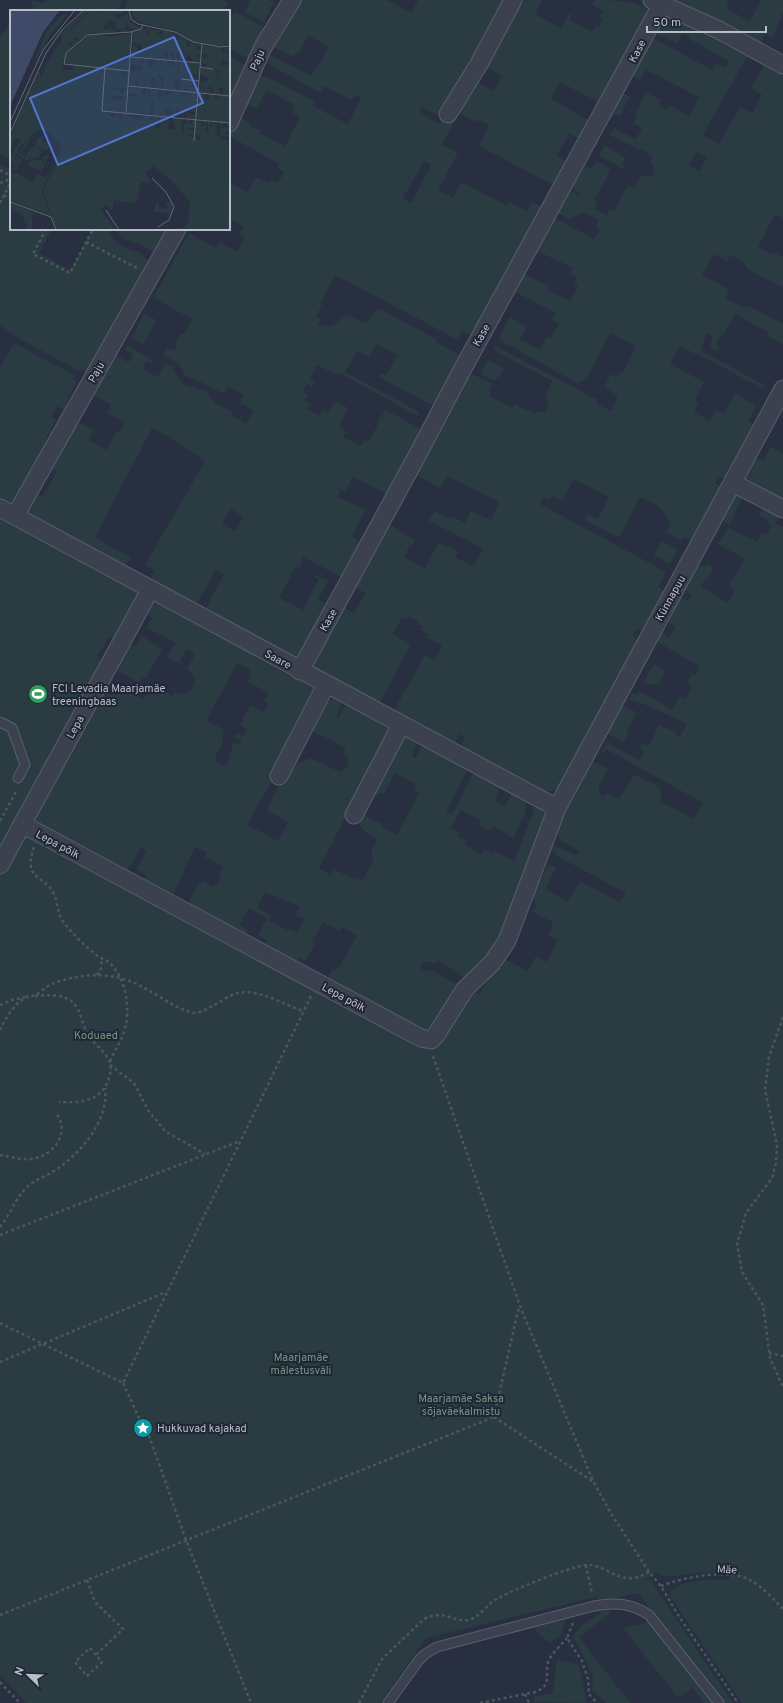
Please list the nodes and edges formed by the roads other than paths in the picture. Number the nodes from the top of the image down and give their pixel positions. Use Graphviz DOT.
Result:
graph roads {
  1 [pos="292,0"];
  2 [pos="513,0"];
  3 [pos="659,2"];
  4 [pos="783,65"];
  5 [pos="448,114"];
  6 [pos="230,122"];
  7 [pos="176,230"];
  8 [pos="783,389"];
  9 [pos="733,483"];
  10 [pos="0,508"];
  11 [pos="783,509"];
  12 [pos="15,516"];
  13 [pos="150,590"];
  14 [pos="300,671"];
  15 [pos="326,685"];
  16 [pos="0,722"];
  17 [pos="401,725"];
  18 [pos="279,776"];
  19 [pos="18,778"];
  20 [pos="557,808"];
  21 [pos="354,815"];
  22 [pos="22,824"];
  23 [pos="0,865"];
  24 [pos="388,1703"];
  25 [pos="719,1703"];
  1 -- 6 [label="street, Paju"];
  2 -- 5 [label="street"];
  3 -- 4 [label="street"];
  3 -- 14 [label="street, Kase"];
  7 -- 12 [label="street, Paju"];
  8 -- 9 [label="street, Künnapuu"];
  9 -- 11 [label="street"];
  9 -- 20 [label="street, Künnapuu"];
  10 -- 12 [label="street, Saare"];
  12 -- 13 [label="street, Saare"];
  13 -- 14 [label="street, Saare"];
  13 -- 22 [label="street, Lepa"];
  14 -- 15 [label="street, Saare"];
  15 -- 17 [label="street, Saare"];
  15 -- 18 [label="street"];
  16 -- 19 [label="lane"];
  17 -- 20 [label="street, Saare"];
  17 -- 21 [label="street"];
  20 -- 22 [label="street, Lepa põik"];
  22 -- 23 [label="street, Lepa"];
  24 -- 25 [label="lane"];
}
